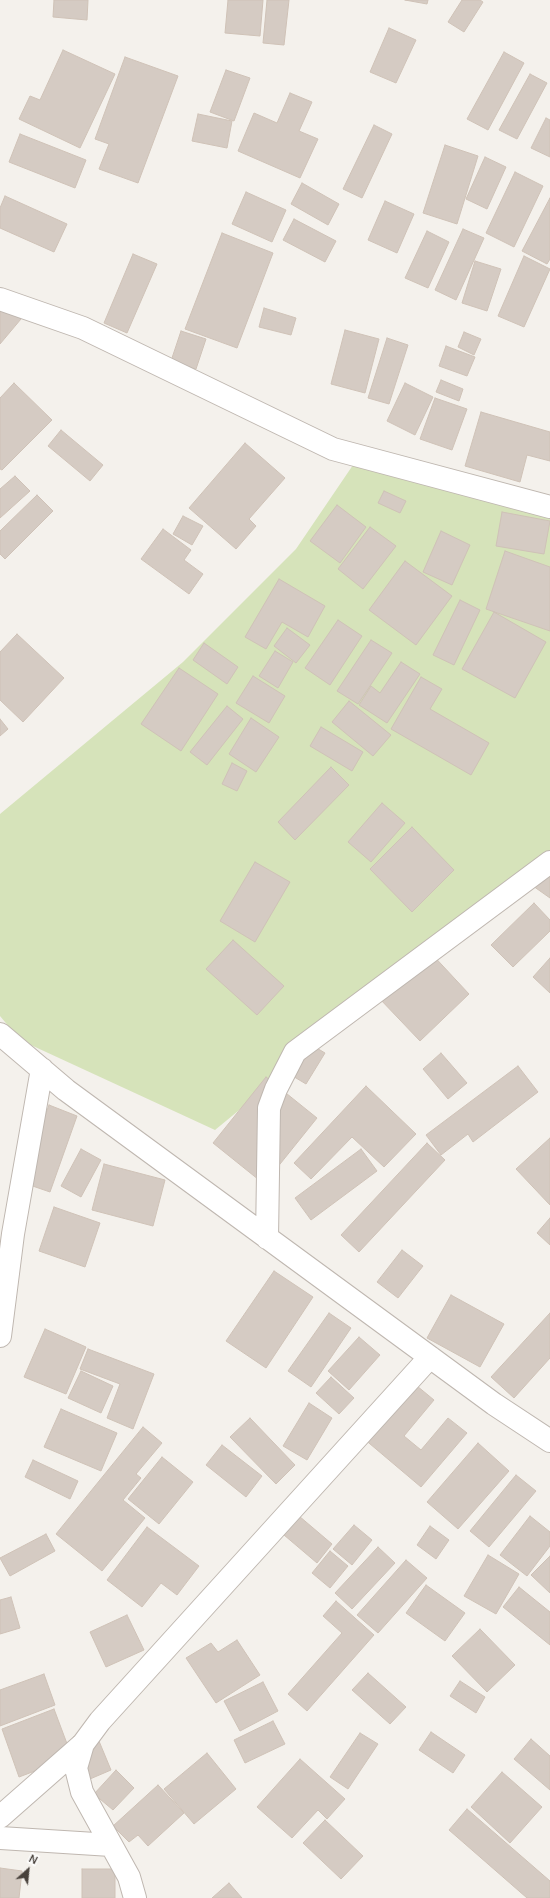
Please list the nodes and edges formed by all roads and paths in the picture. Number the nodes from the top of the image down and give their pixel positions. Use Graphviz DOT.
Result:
graph roads {
  1 [pos="0,300"];
  2 [pos="550,507"];
  3 [pos="550,862"];
  4 [pos="0,1034"];
  5 [pos="42,1069"];
  6 [pos="267,1238"];
  7 [pos="0,1336"];
  8 [pos="430,1357"];
  9 [pos="550,1441"];
  10 [pos="83,1744"];
  11 [pos="1,1813"];
  12 [pos="0,1838"];
  13 [pos="27,1840"];
  14 [pos="111,1845"];
  15 [pos="135,1898"];
  1 -- 2 [label="street"];
  3 -- 6 [label="street"];
  4 -- 5 [label="street"];
  5 -- 6 [label="street"];
  5 -- 7 [label="street"];
  6 -- 8 [label="street"];
  8 -- 9 [label="street"];
  8 -- 10 [label="street"];
  10 -- 11 [label="street"];
  10 -- 14 [label="street"];
  11 -- 13 [label="street"];
  12 -- 13 [label="street"];
  13 -- 14 [label="street"];
  14 -- 15 [label="street"];
}
